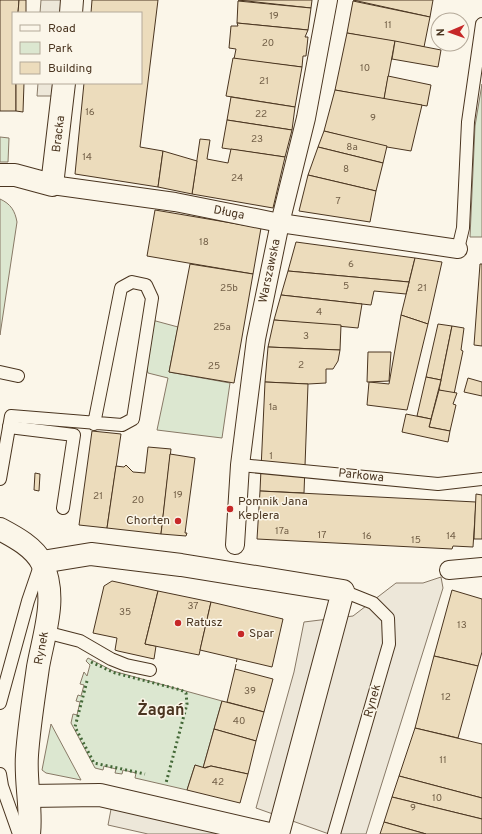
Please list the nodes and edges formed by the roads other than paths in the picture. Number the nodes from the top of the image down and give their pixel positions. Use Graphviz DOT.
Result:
graph roads {
  1 [pos="72,0"];
  2 [pos="328,0"];
  3 [pos="71,12"];
  4 [pos="482,24"];
  5 [pos="64,84"];
  6 [pos="0,175"];
  7 [pos="52,185"];
  8 [pos="280,223"];
  9 [pos="458,249"];
  10 [pos="0,372"];
  11 [pos="18,376"];
  12 [pos="10,422"];
  13 [pos="94,424"];
  14 [pos="240,465"];
  15 [pos="0,479"];
  16 [pos="482,479"];
  17 [pos="63,508"];
  18 [pos="0,529"];
  19 [pos="235,545"];
  20 [pos="42,562"];
  21 [pos="482,567"];
  22 [pos="449,570"];
  23 [pos="343,591"];
  24 [pos="45,632"];
  25 [pos="150,670"];
  26 [pos="0,703"];
  27 [pos="0,774"];
  28 [pos="29,796"];
  29 [pos="19,834"];
  30 [pos="29,834"];
  31 [pos="269,834"];
  32 [pos="278,834"];
  33 [pos="334,834"];
  1 -- 3 [label="street"];
  2 -- 8 [label="street, Warszawska"];
  4 -- 9 [label="lane"];
  5 -- 7 [label="street, Bracka"];
  6 -- 7 [label="street, Długa"];
  7 -- 8 [label="street, Długa"];
  8 -- 9 [label="street, Długa"];
  8 -- 14 [label="street, Warszawska"];
  10 -- 11 [label="lane"];
  12 -- 13 [label="lane"];
  12 -- 15 [label="lane"];
  12 -- 17 [label="lane"];
  13 -- 13 [label="lane"];
  14 -- 16 [label="lane, Parkowa"];
  14 -- 19 [label="street, Warszawska"];
  18 -- 20 [label="street"];
  20 -- 23 [label="street, Rynek"];
  20 -- 24 [label="street, Rynek"];
  20 -- 26 [label="lane"];
  21 -- 22 [label="street"];
  23 -- 32 [label="street"];
  23 -- 33 [label="lane, Rynek"];
  24 -- 25 [label="lane"];
  24 -- 28 [label="street, Rynek"];
  27 -- 29 [label="lane"];
  28 -- 30 [label="street, Rynek"];
  28 -- 31 [label="street"];
}
